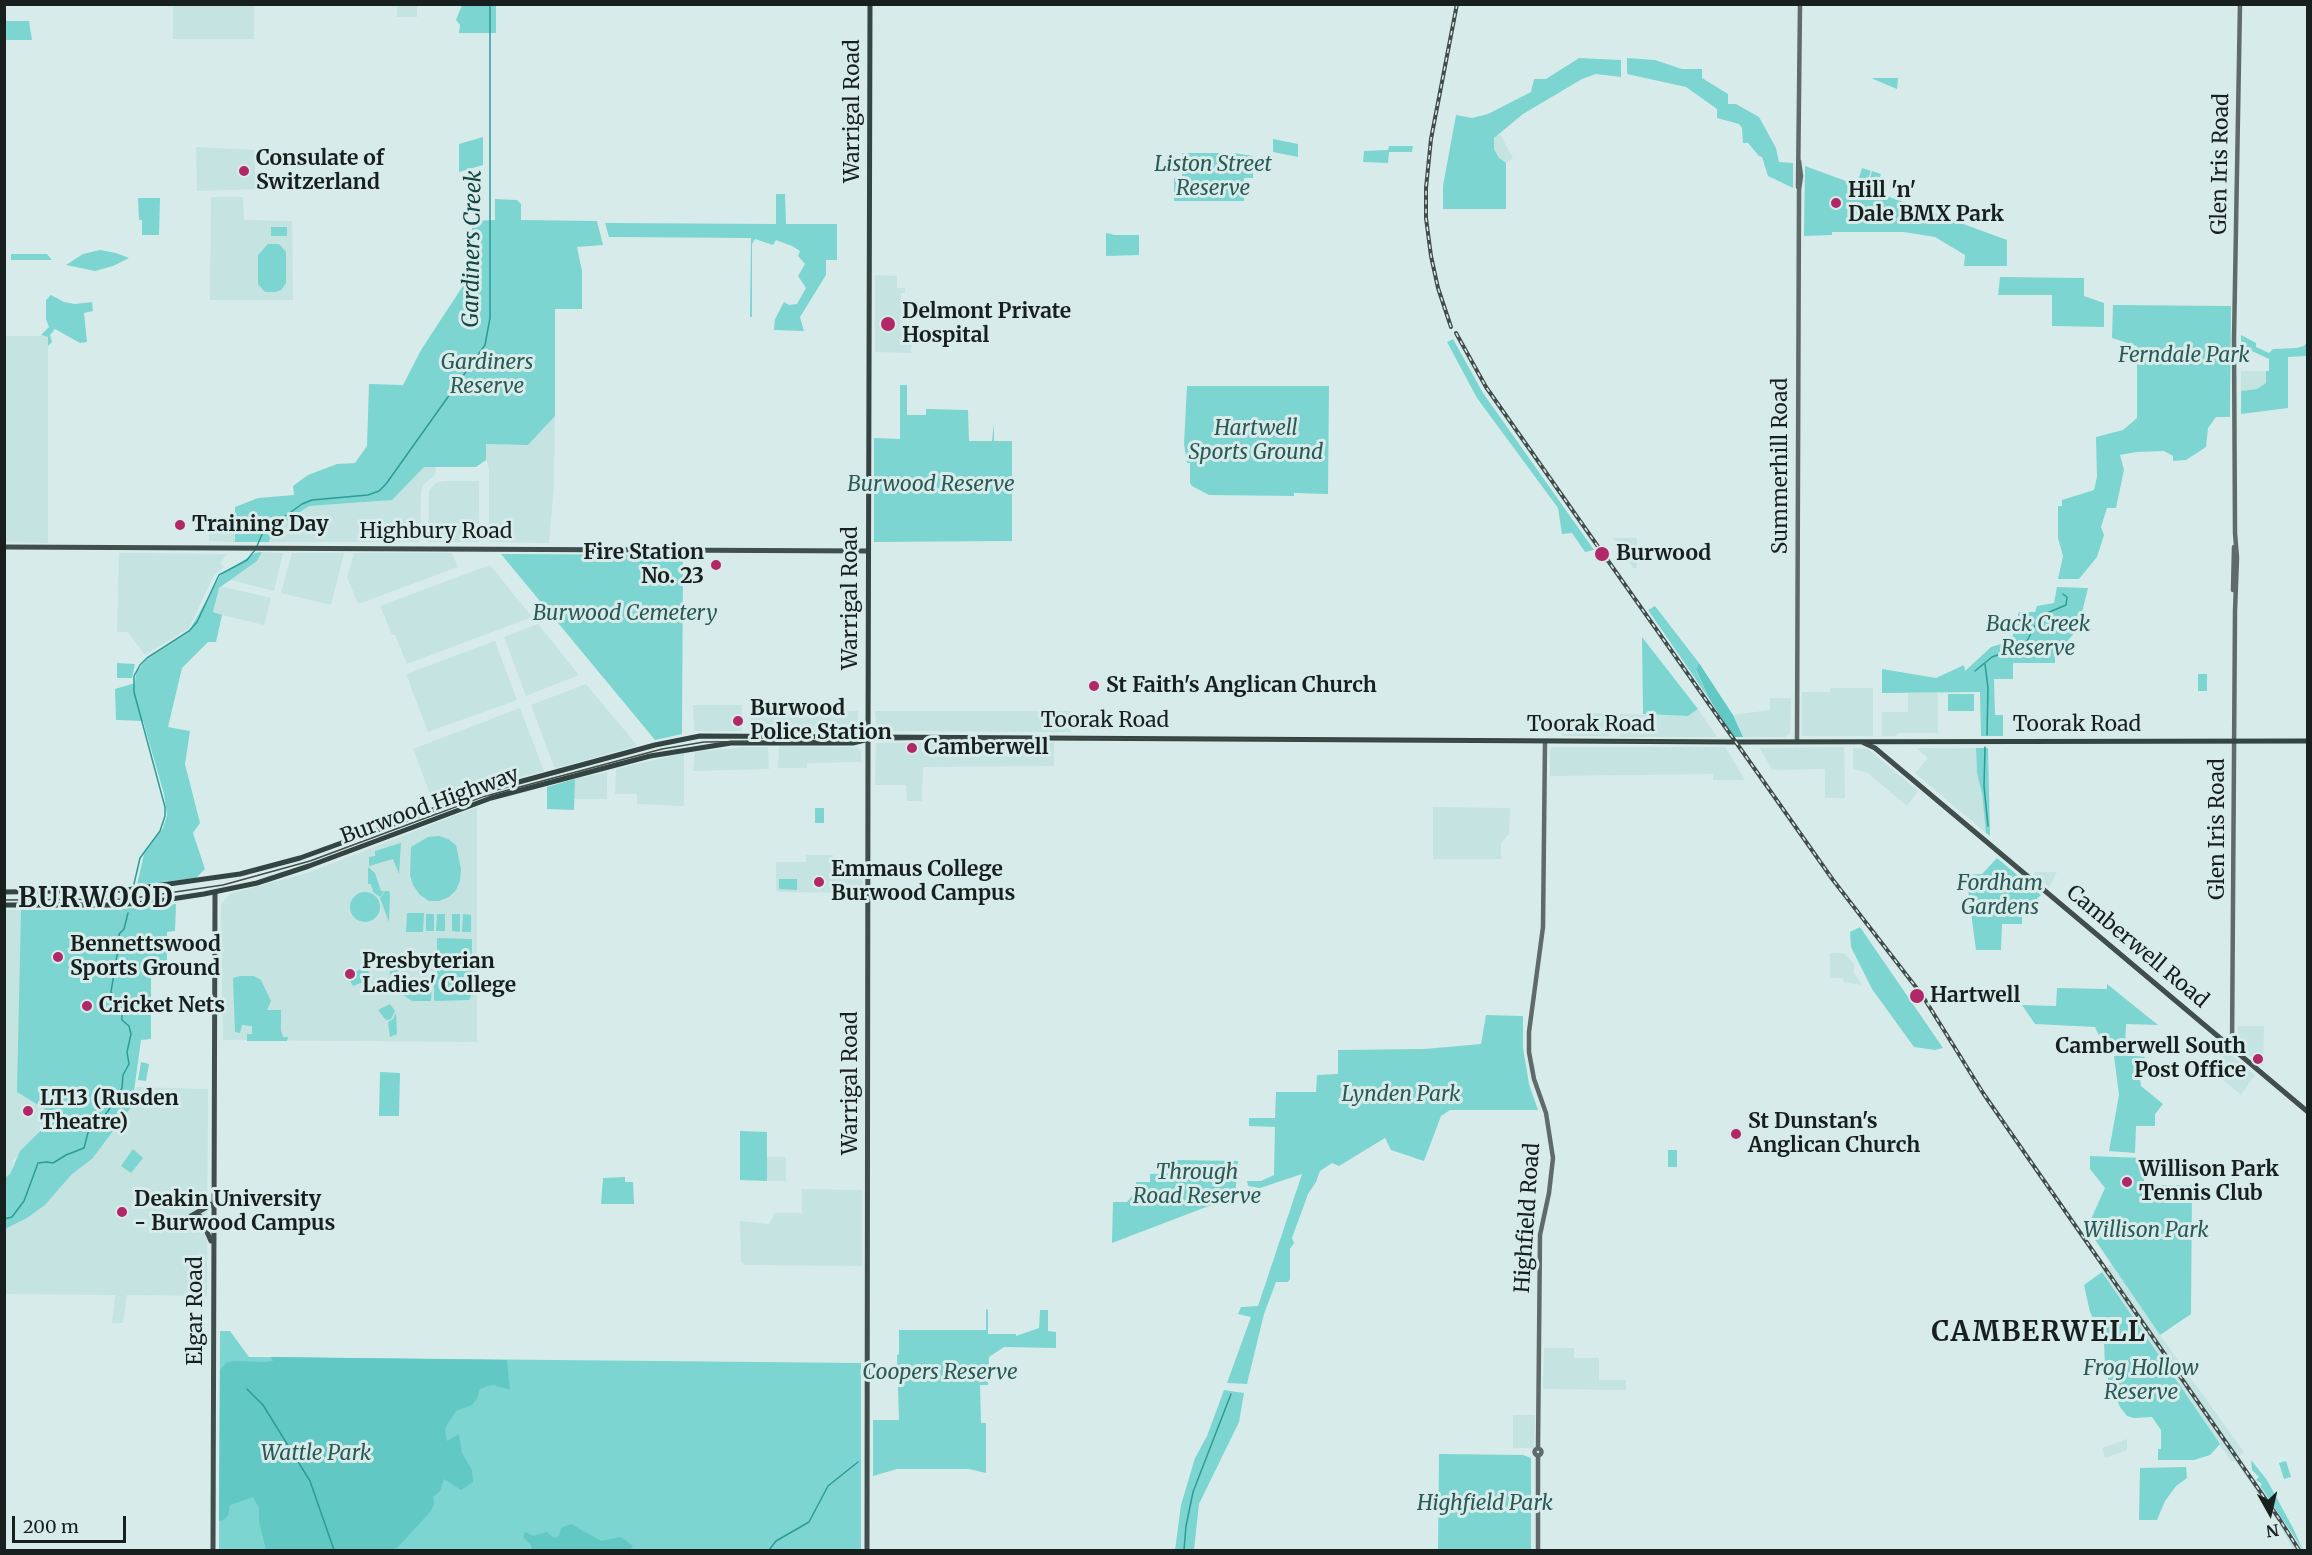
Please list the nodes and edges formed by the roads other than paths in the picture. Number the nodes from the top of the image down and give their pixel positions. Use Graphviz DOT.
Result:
graph roads {
  1 [pos="870,4"];
  2 [pos="1800,4"];
  3 [pos="2240,4"];
  4 [pos="4,547"];
  5 [pos="868,551"];
  6 [pos="747,735"];
  7 [pos="775,735"];
  8 [pos="689,738"];
  9 [pos="870,738"];
  10 [pos="2235,741"];
  11 [pos="2307,741"];
  12 [pos="747,742"];
  13 [pos="774,742"];
  14 [pos="1545,742"];
  15 [pos="1797,742"];
  16 [pos="1862,742"];
  17 [pos="1887,742"];
  18 [pos="645,748"];
  19 [pos="689,749"];
  20 [pos="665,753"];
  21 [pos="1882,753"];
  22 [pos="612,758"];
  23 [pos="612,765"];
  24 [pos="482,792"];
  25 [pos="482,801"];
  26 [pos="429,809"];
  27 [pos="451,813"];
  28 [pos="212,880"];
  29 [pos="4,892"];
  30 [pos="17,892"];
  31 [pos="214,892"];
  32 [pos="204,894"];
  33 [pos="4,905"];
  34 [pos="16,905"];
  35 [pos="214,908"];
  36 [pos="2232,1048"];
  37 [pos="2307,1112"];
  38 [pos="213,1204"];
  39 [pos="191,1216"];
  40 [pos="200,1216"];
  41 [pos="213,1245"];
  42 [pos="213,1551"];
  43 [pos="867,1551"];
  44 [pos="1538,1551"];
  1 -- 5 [label="highway, Warrigal Road"];
  2 -- 15 [label="main road, Summerhill Road"];
  3 -- 10 [label="main road, Glen Iris Road"];
  4 -- 5 [label="main road, Highbury Road"];
  5 -- 9 [label="highway, Warrigal Road"];
  6 -- 7 [label="highway, Burwood Highway"];
  6 -- 8 [label="highway, Burwood Highway"];
  6 -- 12 [label="highway"];
  7 -- 9 [label="highway, Burwood Highway"];
  7 -- 13 [label="highway"];
  8 -- 18 [label="highway, Burwood Highway"];
  8 -- 19 [label="highway"];
  9 -- 13 [label="highway, Burwood Highway"];
  9 -- 14 [label="highway, Toorak Road"];
  9 -- 43 [label="main road, Warrigal Road"];
  10 -- 11 [label="highway, Toorak Road"];
  10 -- 17 [label="highway, Toorak Road"];
  10 -- 36 [label="main road, Glen Iris Road"];
  12 -- 13 [label="highway, Burwood Highway"];
  12 -- 19 [label="highway, Burwood Highway"];
  14 -- 15 [label="highway, Toorak Road"];
  14 -- 44 [label="main road, Highfield Road"];
  15 -- 16 [label="highway, Toorak Road"];
  16 -- 17 [label="highway, Toorak Road"];
  16 -- 21 [label="main road, Camberwell Road"];
  17 -- 21 [label="main road"];
  18 -- 20 [label="highway"];
  18 -- 22 [label="highway, Burwood Highway"];
  19 -- 20 [label="highway, Burwood Highway"];
  20 -- 23 [label="highway, Burwood Highway"];
  21 -- 36 [label="main road, Camberwell Road"];
  22 -- 23 [label="highway"];
  22 -- 24 [label="highway, Burwood Highway"];
  23 -- 25 [label="highway, Burwood Highway"];
  24 -- 25 [label="highway"];
  24 -- 26 [label="highway, Burwood Highway"];
  25 -- 27 [label="highway, Burwood Highway"];
  26 -- 27 [label="highway"];
  26 -- 28 [label="highway, Burwood Highway"];
  27 -- 31 [label="highway, Burwood Highway"];
  28 -- 30 [label="highway, Burwood Highway"];
  28 -- 31 [label="highway"];
  29 -- 30 [label="highway, Burwood Highway"];
  30 -- 34 [label="highway"];
  31 -- 32 [label="highway, Burwood Highway"];
  31 -- 35 [label="main road, Elgar Road"];
  32 -- 34 [label="highway, Burwood Highway"];
  32 -- 35 [label="main road"];
  33 -- 34 [label="highway, Burwood Highway"];
  35 -- 38 [label="main road, Elgar Road"];
  36 -- 37 [label="main road, Camberwell Road"];
  38 -- 39 [label="main road"];
  38 -- 41 [label="main road, Elgar Road"];
  40 -- 41 [label="main road"];
  41 -- 42 [label="main road, Elgar Road"];
}
